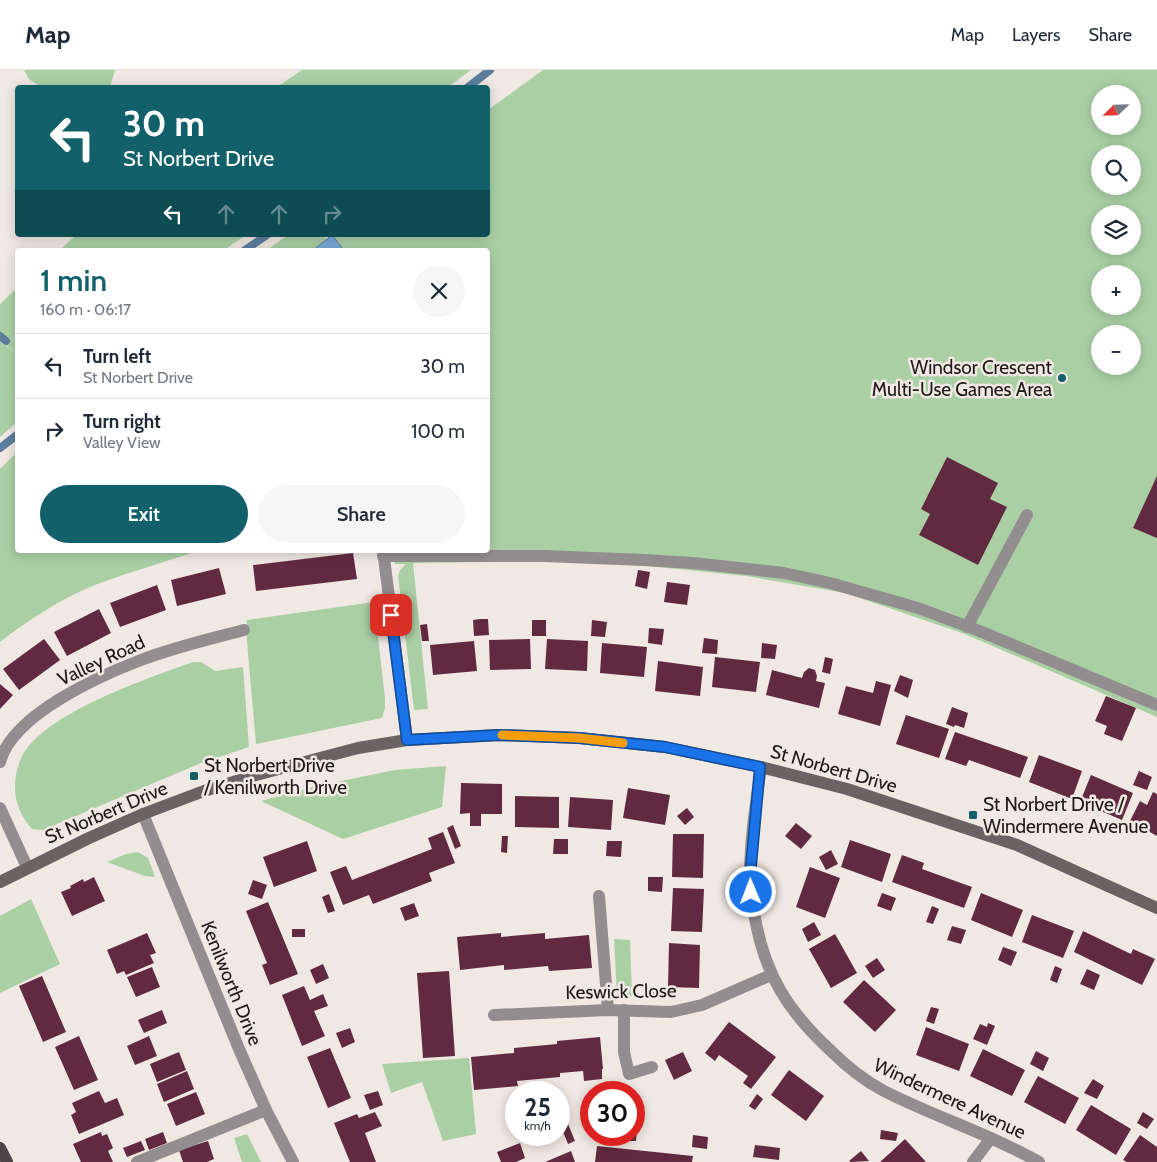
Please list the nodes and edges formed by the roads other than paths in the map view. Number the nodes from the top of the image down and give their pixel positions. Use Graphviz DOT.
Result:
graph roads {
  1 [pos="1027,514"];
  2 [pos="383,553"];
  3 [pos="968,627"];
  4 [pos="244,630"];
  5 [pos="1157,704"];
  6 [pos="407,740"];
  7 [pos="0,762"];
  8 [pos="760,767"];
  9 [pos="0,808"];
  10 [pos="143,814"];
  11 [pos="27,867"];
  12 [pos="0,882"];
  13 [pos="598,896"];
  14 [pos="1157,908"];
  15 [pos="771,975"];
  16 [pos="608,1010"];
  17 [pos="624,1010"];
  18 [pos="494,1015"];
  19 [pos="652,1067"];
  20 [pos="266,1110"];
  21 [pos="991,1138"];
  22 [pos="0,1148"];
  23 [pos="6,1162"];
  24 [pos="137,1162"];
  25 [pos="293,1162"];
  26 [pos="973,1162"];
  27 [pos="1039,1162"];
  1 -- 3 [label="street"];
  2 -- 3 [label="street"];
  2 -- 6 [label="street"];
  3 -- 5 [label="street"];
  4 -- 7 [label="street, Valley Road"];
  6 -- 8 [label="street, St Norbert Drive"];
  6 -- 10 [label="street, St Norbert Drive"];
  8 -- 14 [label="street, St Norbert Drive"];
  8 -- 15 [label="street, Windermere Avenue"];
  9 -- 11 [label="street"];
  10 -- 11 [label="street, St Norbert Drive"];
  10 -- 20 [label="street, Kenilworth Drive"];
  11 -- 12 [label="street, St Norbert Drive"];
  13 -- 16 [label="street"];
  15 -- 17 [label="street, Keswick Close"];
  15 -- 21 [label="street, Windermere Avenue"];
  16 -- 17 [label="street, Keswick Close"];
  16 -- 18 [label="street, Keswick Close"];
  17 -- 19 [label="street"];
  20 -- 24 [label="street"];
  20 -- 25 [label="street, Kenilworth Drive"];
  21 -- 26 [label="street"];
  21 -- 27 [label="street, Windermere Avenue"];
  22 -- 23 [label="main road"];
}
